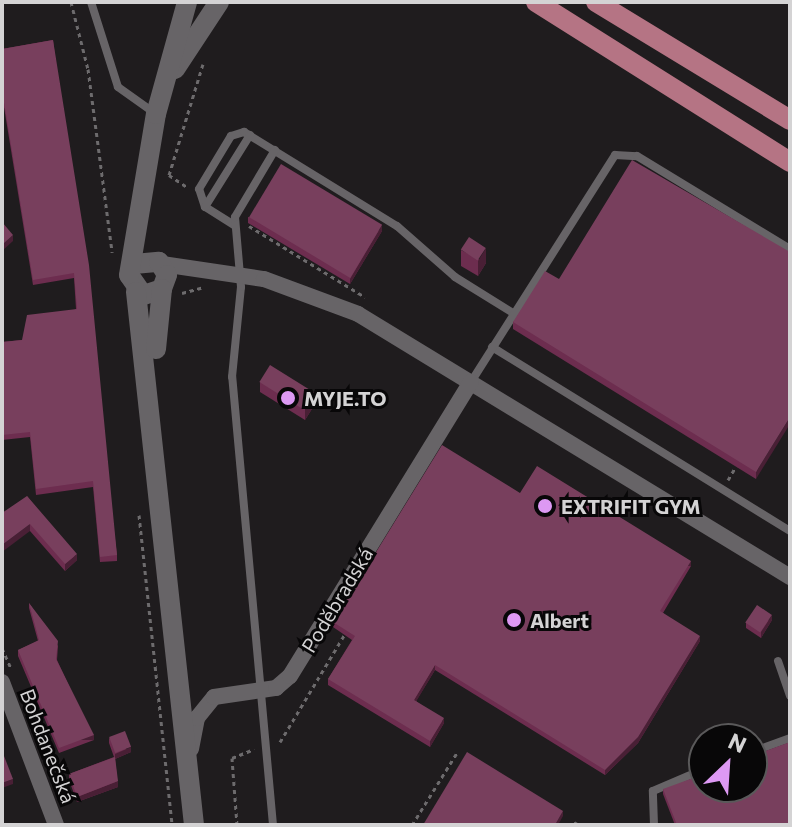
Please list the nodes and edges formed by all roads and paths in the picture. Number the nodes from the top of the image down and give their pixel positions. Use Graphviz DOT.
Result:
graph roads {
  1 [pos="71,2"];
  2 [pos="91,2"];
  3 [pos="177,2"];
  4 [pos="187,2"];
  5 [pos="200,2"];
  6 [pos="219,2"];
  7 [pos="536,2"];
  8 [pos="596,2"];
  9 [pos="206,56"];
  10 [pos="166,82"];
  11 [pos="156,114"];
  12 [pos="790,120"];
  13 [pos="250,135"];
  14 [pos="275,150"];
  15 [pos="790,162"];
  16 [pos="169,175"];
  17 [pos="145,178"];
  18 [pos="196,194"];
  19 [pos="205,207"];
  20 [pos="234,221"];
  21 [pos="790,249"];
  22 [pos="159,262"];
  23 [pos="124,264"];
  24 [pos="240,284"];
  25 [pos="168,291"];
  26 [pos="136,292"];
  27 [pos="370,300"];
  28 [pos="513,313"];
  29 [pos="492,347"];
  30 [pos="471,382"];
  31 [pos="159,461"];
  32 [pos="138,507"];
  33 [pos="790,531"];
  34 [pos="789,573"];
  35 [pos="354,618"];
  36 [pos="778,661"];
  37 [pos="2,682"];
  38 [pos="260,690"];
  39 [pos="790,696"];
  40 [pos="790,738"];
  41 [pos="768,746"];
  42 [pos="266,748"];
  43 [pos="458,751"];
  44 [pos="189,775"];
  45 [pos="688,776"];
  46 [pos="56,825"];
  47 [pos="172,825"];
  48 [pos="194,825"];
  49 [pos="237,825"];
  50 [pos="273,825"];
  51 [pos="412,825"];
  52 [pos="654,825"];
  1 -- 23 [label="path"];
  2 -- 11 [label="lane"];
  3 -- 10 [label="street"];
  4 -- 10 [label="street"];
  5 -- 10 [label="street"];
  6 -- 10 [label="street"];
  7 -- 15 [label="main road"];
  8 -- 12 [label="main road"];
  9 -- 16 [label="path"];
  10 -- 11 [label="street"];
  11 -- 17 [label="street"];
  13 -- 14 [label="lane"];
  13 -- 18 [label="lane"];
  13 -- 19 [label="lane"];
  14 -- 20 [label="lane"];
  14 -- 28 [label="lane"];
  16 -- 17 [label="path"];
  16 -- 18 [label="path"];
  17 -- 22 [label="street, Poděbradská"];
  17 -- 23 [label="street, Poděbradská"];
  18 -- 19 [label="lane"];
  19 -- 20 [label="lane"];
  20 -- 24 [label="lane"];
  20 -- 27 [label="path"];
  21 -- 28 [label="lane"];
  22 -- 23 [label="street"];
  22 -- 24 [label="street"];
  22 -- 25 [label="street, Poděbradská"];
  23 -- 26 [label="street, Poděbradská"];
  24 -- 25 [label="path"];
  24 -- 25 [label="street"];
  24 -- 30 [label="street"];
  24 -- 38 [label="lane"];
  25 -- 26 [label="street"];
  25 -- 31 [label="street, Poděbradská"];
  26 -- 31 [label="street, Poděbradská"];
  28 -- 29 [label="lane"];
  29 -- 30 [label="lane"];
  29 -- 33 [label="lane"];
  30 -- 34 [label="street"];
  30 -- 38 [label="street, Poděbradská"];
  31 -- 44 [label="street, Poděbradská"];
  32 -- 47 [label="path"];
  35 -- 42 [label="path"];
  36 -- 39 [label="lane"];
  37 -- 46 [label="street, Bohdanečská"];
  38 -- 42 [label="lane"];
  38 -- 44 [label="street, Poděbradská"];
  40 -- 41 [label="lane"];
  42 -- 49 [label="path"];
  42 -- 50 [label="lane"];
  43 -- 51 [label="path"];
  44 -- 48 [label="street, Poděbradská"];
  45 -- 52 [label="lane"];
}
